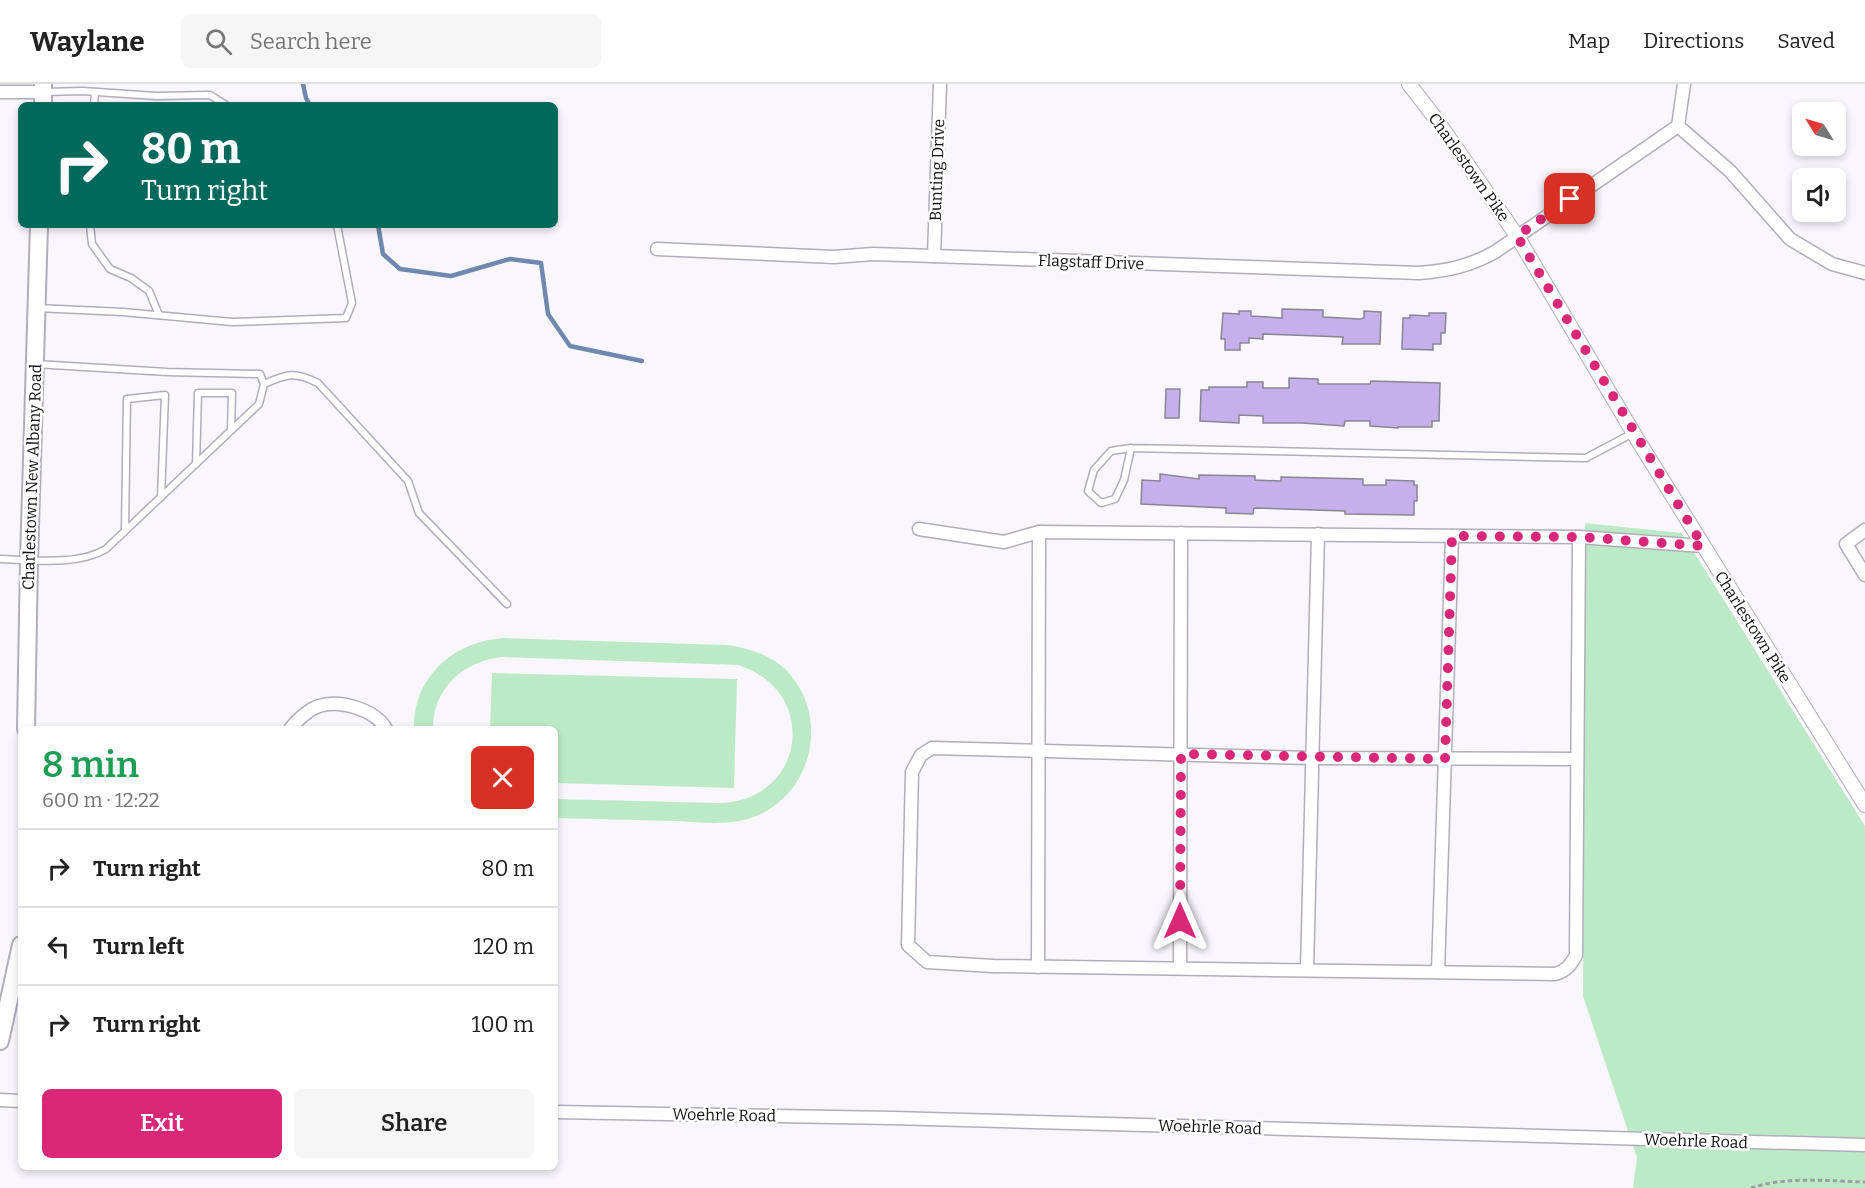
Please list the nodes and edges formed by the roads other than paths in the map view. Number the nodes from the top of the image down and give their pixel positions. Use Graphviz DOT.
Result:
graph roads {
  1 [pos="940,84"];
  2 [pos="1409,84"];
  3 [pos="1684,84"];
  4 [pos="0,92"];
  5 [pos="95,92"];
  6 [pos="43,94"];
  7 [pos="94,102"];
  8 [pos="221,102"];
  9 [pos="1678,126"];
  10 [pos="39,228"];
  11 [pos="90,228"];
  12 [pos="339,228"];
  13 [pos="1517,236"];
  14 [pos="657,249"];
  15 [pos="934,256"];
  16 [pos="1865,273"];
  17 [pos="36,308"];
  18 [pos="159,315"];
  19 [pos="35,364"];
  20 [pos="264,384"];
  21 [pos="231,431"];
  22 [pos="1634,433"];
  23 [pos="1131,448"];
  24 [pos="196,464"];
  25 [pos="161,497"];
  26 [pos="125,530"];
  27 [pos="919,530"];
  28 [pos="1865,530"];
  29 [pos="1039,532"];
  30 [pos="1181,533"];
  31 [pos="1318,534"];
  32 [pos="1452,536"];
  33 [pos="1579,537"];
  34 [pos="1703,546"];
  35 [pos="0,559"];
  36 [pos="29,560"];
  37 [pos="1865,575"];
  38 [pos="507,604"];
  39 [pos="26,726"];
  40 [pos="294,726"];
  41 [pos="383,726"];
  42 [pos="1039,749"];
  43 [pos="1181,754"];
  44 [pos="1312,758"];
  45 [pos="1445,759"];
  46 [pos="1576,759"];
  47 [pos="1865,805"];
  48 [pos="18,959"];
  49 [pos="1038,967"];
  50 [pos="1180,968"];
  51 [pos="1307,970"];
  52 [pos="1438,972"];
  53 [pos="0,1041"];
  54 [pos="0,1100"];
  55 [pos="18,1101"];
  56 [pos="558,1112"];
  57 [pos="1865,1145"];
  1 -- 15 [label="street, Bunting Drive"];
  2 -- 13 [label="street, Charlestown Pike"];
  3 -- 9 [label="street"];
  4 -- 6 [label="street"];
  5 -- 6 [label="lane"];
  5 -- 7 [label="lane"];
  5 -- 8 [label="lane"];
  9 -- 13 [label="street, Flagstaff Drive"];
  9 -- 16 [label="street"];
  10 -- 17 [label="main road, Charlestown New Albany Road"];
  11 -- 18 [label="lane"];
  12 -- 18 [label="lane"];
  13 -- 15 [label="street, Flagstaff Drive"];
  13 -- 22 [label="street, Charlestown Pike"];
  14 -- 15 [label="street, Flagstaff Drive"];
  17 -- 18 [label="lane"];
  17 -- 19 [label="main road, Charlestown New Albany Road"];
  19 -- 20 [label="lane"];
  19 -- 36 [label="main road, Charlestown New Albany Road"];
  20 -- 21 [label="lane"];
  20 -- 38 [label="lane"];
  21 -- 24 [label="lane"];
  21 -- 24 [label="lane"];
  22 -- 23 [label="lane"];
  22 -- 34 [label="street, Charlestown Pike"];
  23 -- 23 [label="lane"];
  24 -- 25 [label="lane"];
  25 -- 26 [label="lane"];
  25 -- 26 [label="lane"];
  26 -- 36 [label="lane"];
  27 -- 29 [label="street"];
  28 -- 37 [label="street"];
  29 -- 30 [label="street"];
  29 -- 42 [label="street"];
  30 -- 31 [label="street"];
  30 -- 43 [label="street"];
  31 -- 32 [label="street"];
  31 -- 44 [label="street"];
  32 -- 33 [label="street"];
  32 -- 45 [label="street"];
  33 -- 34 [label="street"];
  33 -- 46 [label="street"];
  34 -- 47 [label="street, Charlestown Pike"];
  35 -- 36 [label="lane"];
  36 -- 39 [label="main road, Charlestown New Albany Road"];
  40 -- 41 [label="street"];
  42 -- 43 [label="street"];
  42 -- 49 [label="street"];
  42 -- 49 [label="street"];
  43 -- 44 [label="street"];
  43 -- 50 [label="street"];
  44 -- 45 [label="street"];
  44 -- 51 [label="street"];
  45 -- 46 [label="street"];
  45 -- 52 [label="street"];
  46 -- 52 [label="street"];
  48 -- 53 [label="main road"];
  49 -- 50 [label="street"];
  50 -- 51 [label="street"];
  51 -- 52 [label="street"];
  54 -- 55 [label="street"];
  56 -- 57 [label="street, Woehrle Road"];
}
